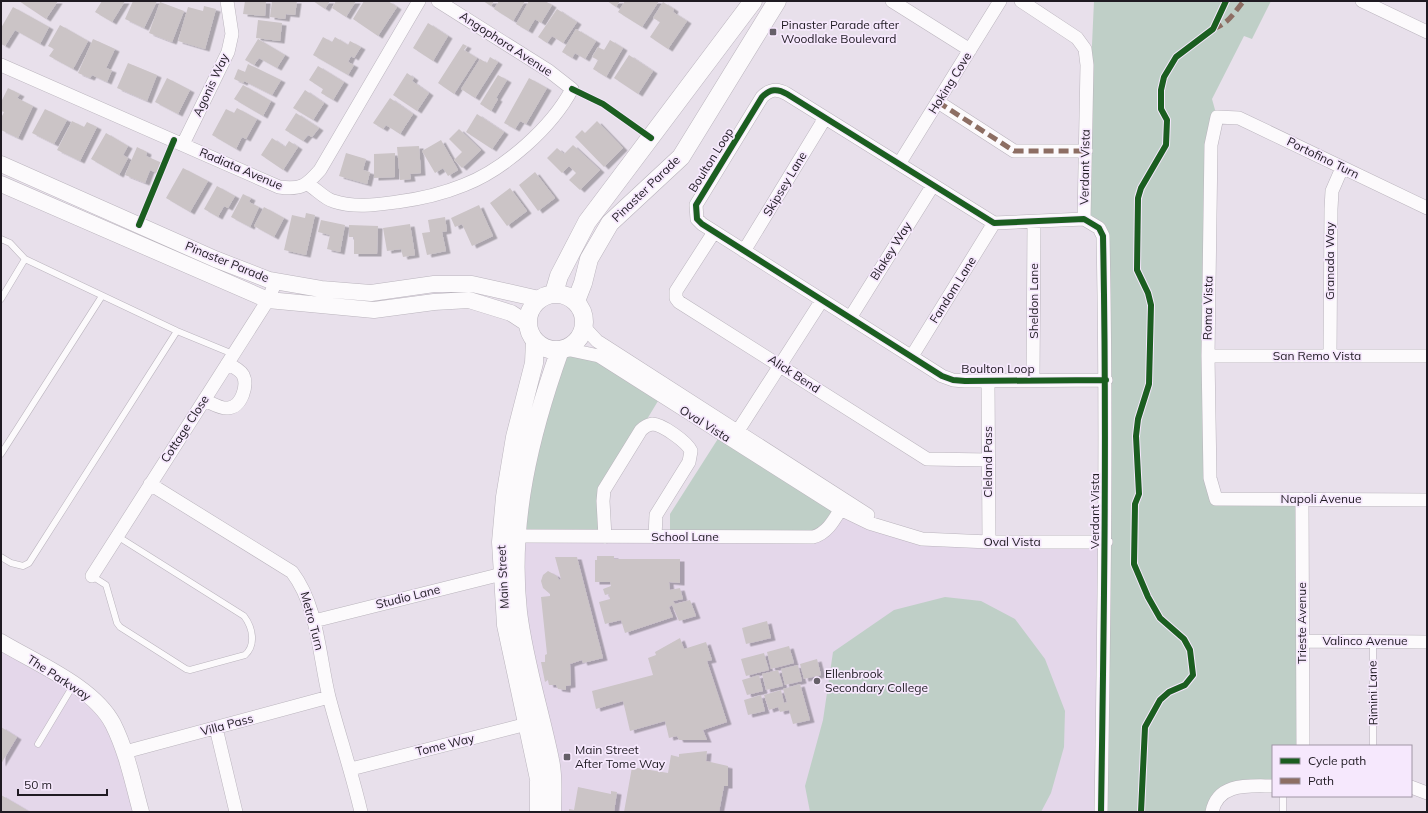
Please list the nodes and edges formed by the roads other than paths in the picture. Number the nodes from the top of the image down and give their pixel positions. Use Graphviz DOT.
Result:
graph roads {
  1 [pos="227,1"];
  2 [pos="419,1"];
  3 [pos="438,1"];
  4 [pos="753,1"];
  5 [pos="777,1"];
  6 [pos="892,1"];
  7 [pos="1000,1"];
  8 [pos="1021,1"];
  9 [pos="1362,1"];
  10 [pos="1427,32"];
  11 [pos="970,50"];
  12 [pos="1,65"];
  13 [pos="938,102"];
  14 [pos="1217,117"];
  15 [pos="825,118"];
  16 [pos="183,144"];
  17 [pos="1086,152"];
  18 [pos="1,164"];
  19 [pos="899,164"];
  20 [pos="1342,168"];
  21 [pos="1,184"];
  22 [pos="308,184"];
  23 [pos="933,185"];
  24 [pos="1427,208"];
  25 [pos="1084,219"];
  26 [pos="994,223"];
  27 [pos="1034,223"];
  28 [pos="714,232"];
  29 [pos="1,239"];
  30 [pos="744,251"];
  31 [pos="25,260"];
  32 [pos="276,281"];
  33 [pos="102,296"];
  34 [pos="547,296"];
  35 [pos="1,299"];
  36 [pos="268,300"];
  37 [pos="822,300"];
  38 [pos="576,301"];
  39 [pos="850,318"];
  40 [pos="528,324"];
  41 [pos="584,328"];
  42 [pos="177,331"];
  43 [pos="535,341"];
  44 [pos="563,350"];
  45 [pos="912,356"];
  46 [pos="1208,356"];
  47 [pos="1330,356"];
  48 [pos="1427,356"];
  49 [pos="230,359"];
  50 [pos="780,365"];
  51 [pos="1034,380"];
  52 [pos="1106,380"];
  53 [pos="988,381"];
  54 [pos="204,400"];
  55 [pos="735,436"];
  56 [pos="1,454"];
  57 [pos="988,460"];
  58 [pos="150,484"];
  59 [pos="1216,499"];
  60 [pos="1302,499"];
  61 [pos="1427,500"];
  62 [pos="843,505"];
  63 [pos="117,536"];
  64 [pos="517,536"];
  65 [pos="605,537"];
  66 [pos="655,537"];
  67 [pos="989,542"];
  68 [pos="1106,542"];
  69 [pos="1,557"];
  70 [pos="502,574"];
  71 [pos="92,576"];
  72 [pos="314,621"];
  73 [pos="1372,640"];
  74 [pos="1303,641"];
  75 [pos="1,642"];
  76 [pos="1427,642"];
  77 [pos="74,684"];
  78 [pos="329,697"];
  79 [pos="534,722"];
  80 [pos="216,728"];
  81 [pos="38,744"];
  82 [pos="1303,745"];
  83 [pos="1374,745"];
  84 [pos="125,752"];
  85 [pos="351,769"];
  86 [pos="1272,786"];
  87 [pos="1412,787"];
  88 [pos="1427,793"];
  89 [pos="1283,797"];
  90 [pos="141,812"];
  91 [pos="236,812"];
  92 [pos="361,812"];
  93 [pos="539,812"];
  94 [pos="552,812"];
  95 [pos="1101,812"];
  96 [pos="1212,812"];
  97 [pos="1283,812"];
  1 -- 16 [label="street, Agonis Way"];
  2 -- 22 [label="street"];
  3 -- 22 [label="street, Angophora Avenue"];
  4 -- 34 [label="main road, Pinaster Parade"];
  5 -- 38 [label="main road, Pinaster Parade"];
  6 -- 11 [label="street"];
  7 -- 11 [label="street, Hoking Cove"];
  8 -- 17 [label="street, Verdant Vista"];
  9 -- 10 [label="street"];
  11 -- 13 [label="street, Hoking Cove"];
  12 -- 16 [label="street, Radiata Avenue"];
  13 -- 17 [label="street"];
  13 -- 19 [label="street, Hoking Cove"];
  14 -- 20 [label="street, Portofino Turn"];
  14 -- 46 [label="street, Roma Vista"];
  15 -- 19 [label="street, Boulton Loop"];
  15 -- 28 [label="street, Boulton Loop"];
  15 -- 30 [label="street, Skipsey Lane"];
  16 -- 22 [label="street, Radiata Avenue"];
  17 -- 25 [label="street, Verdant Vista"];
  18 -- 32 [label="street, Pinaster Parade"];
  19 -- 23 [label="street, Boulton Loop"];
  20 -- 24 [label="street, Portofino Turn"];
  20 -- 47 [label="street, Granada Way"];
  21 -- 36 [label="street, Pinaster Parade"];
  23 -- 26 [label="street, Boulton Loop"];
  23 -- 39 [label="street, Blakey Way"];
  25 -- 27 [label="street"];
  25 -- 52 [label="street, Verdant Vista"];
  26 -- 27 [label="street"];
  26 -- 45 [label="street, Fandom Lane"];
  27 -- 51 [label="street, Sheldon Lane"];
  28 -- 30 [label="street, Boulton Loop"];
  28 -- 50 [label="street, Alick Bend"];
  29 -- 31 [label="lane"];
  30 -- 37 [label="street, Boulton Loop"];
  31 -- 33 [label="lane"];
  31 -- 35 [label="lane"];
  32 -- 34 [label="street, Pinaster Parade"];
  32 -- 36 [label="street, Cottage Close"];
  33 -- 42 [label="lane"];
  33 -- 56 [label="lane"];
  34 -- 38 [label="main road"];
  34 -- 40 [label="main road"];
  36 -- 40 [label="street, Pinaster Parade"];
  36 -- 49 [label="street, Cottage Close"];
  37 -- 39 [label="street, Boulton Loop"];
  37 -- 50 [label="street"];
  38 -- 41 [label="main road"];
  39 -- 45 [label="street, Boulton Loop"];
  40 -- 43 [label="main road"];
  41 -- 44 [label="main road"];
  41 -- 55 [label="street, Oval Vista"];
  42 -- 49 [label="lane"];
  42 -- 69 [label="lane"];
  43 -- 44 [label="main road"];
  43 -- 70 [label="main road, Main Street"];
  44 -- 55 [label="street, Oval Vista"];
  44 -- 64 [label="main road, Main Street"];
  45 -- 53 [label="street, Boulton Loop"];
  46 -- 47 [label="street, San Remo Vista"];
  46 -- 59 [label="street, Roma Vista"];
  47 -- 48 [label="street, San Remo Vista"];
  49 -- 54 [label="street, Cottage Close"];
  49 -- 54 [label="street"];
  50 -- 55 [label="street"];
  50 -- 57 [label="street, Alick Bend"];
  51 -- 52 [label="street, Boulton Loop"];
  51 -- 53 [label="street, Boulton Loop"];
  52 -- 68 [label="street, Verdant Vista"];
  53 -- 57 [label="street, Cleland Pass"];
  54 -- 58 [label="street, Cottage Close"];
  55 -- 62 [label="street, Oval Vista"];
  57 -- 67 [label="street, Cleland Pass"];
  58 -- 63 [label="street, Cottage Close"];
  58 -- 72 [label="street, Metro Turn"];
  59 -- 60 [label="street, Napoli Avenue"];
  60 -- 61 [label="street, Napoli Avenue"];
  60 -- 74 [label="street, Trieste Avenue"];
  62 -- 66 [label="street, School Lane"];
  62 -- 67 [label="street, Oval Vista"];
  63 -- 71 [label="street, Cottage Close"];
  63 -- 71 [label="lane"];
  64 -- 65 [label="street, School Lane"];
  64 -- 79 [label="main road, Main Street"];
  65 -- 66 [label="street, School Lane"];
  65 -- 66 [label="street"];
  67 -- 68 [label="street, Oval Vista"];
  68 -- 95 [label="street, Verdant Vista"];
  70 -- 72 [label="street, Studio Lane"];
  70 -- 79 [label="main road, Main Street"];
  72 -- 78 [label="street, Metro Turn"];
  73 -- 74 [label="street, Valinco Avenue"];
  73 -- 76 [label="street, Valinco Avenue"];
  73 -- 83 [label="lane, Rimini Lane"];
  74 -- 82 [label="street, Trieste Avenue"];
  75 -- 77 [label="street, The Parkway"];
  77 -- 81 [label="lane"];
  77 -- 84 [label="street, The Parkway"];
  78 -- 80 [label="street, Villa Pass"];
  78 -- 85 [label="street, Metro Turn"];
  79 -- 85 [label="street, Tome Way"];
  79 -- 93 [label="main road, Main Street"];
  79 -- 94 [label="main road, Main Street"];
  80 -- 84 [label="street, Villa Pass"];
  80 -- 91 [label="street"];
  84 -- 90 [label="street, The Parkway"];
  85 -- 92 [label="street, Metro Turn"];
  86 -- 96 [label="street"];
  87 -- 88 [label="street"];
  89 -- 97 [label="lane"];
}
